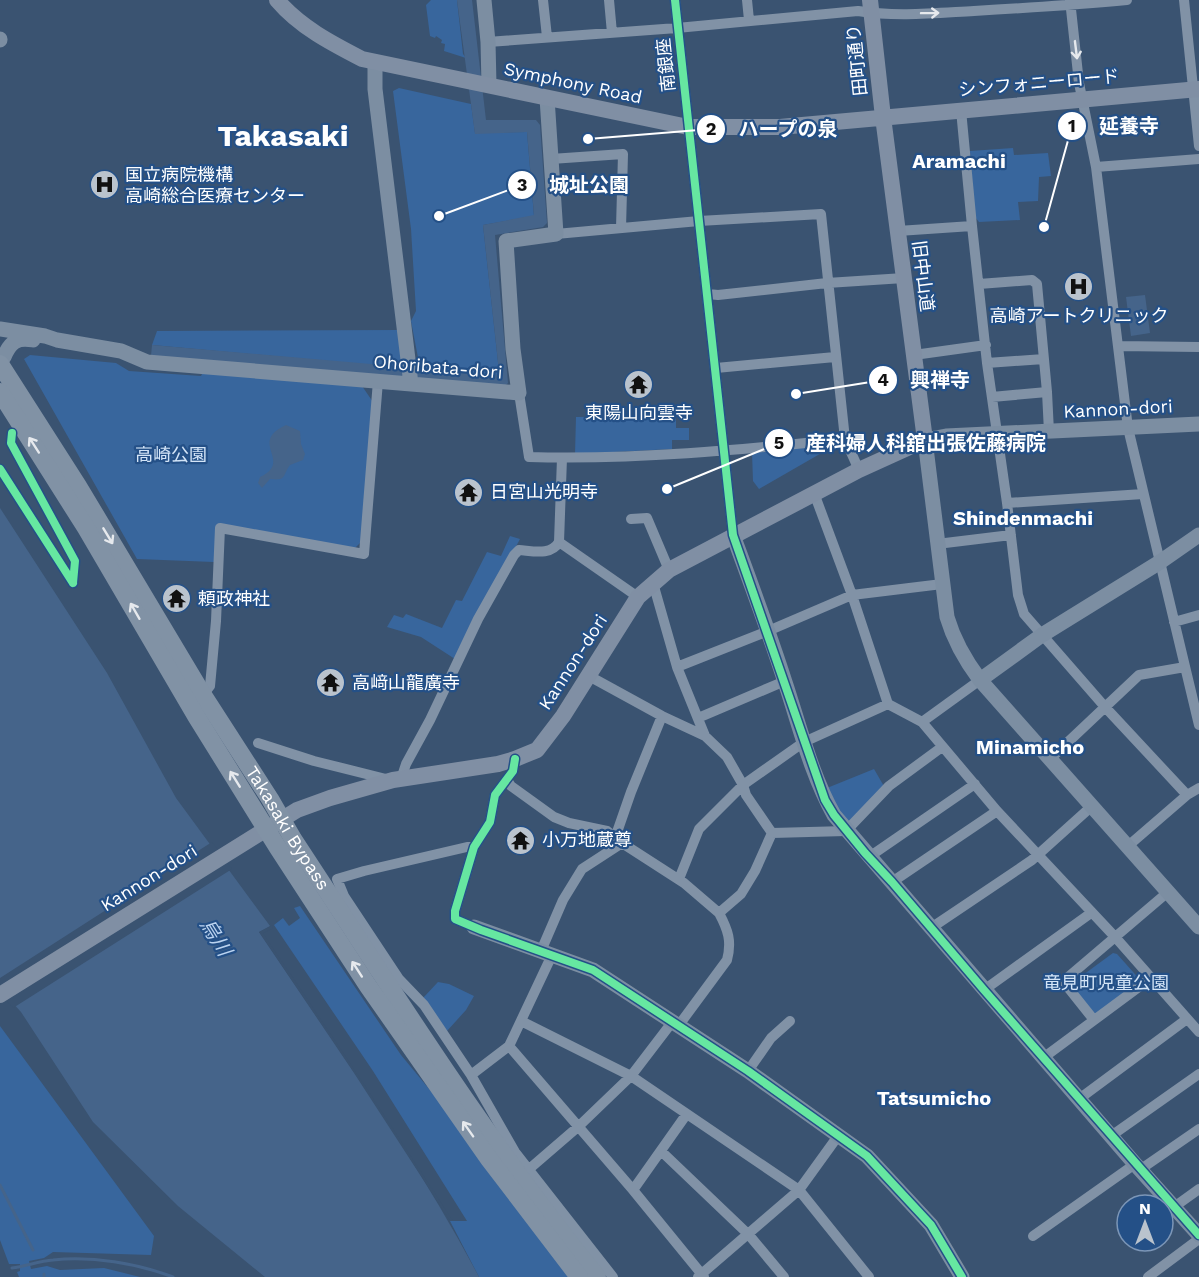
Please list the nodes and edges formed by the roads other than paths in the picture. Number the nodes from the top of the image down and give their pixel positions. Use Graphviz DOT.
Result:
graph roads {
  1 [pos="276,0"];
  2 [pos="484,0"];
  3 [pos="543,0"];
  4 [pos="609,0"];
  5 [pos="675,0"];
  6 [pos="747,0"];
  7 [pos="1127,0"];
  8 [pos="1184,0"];
  9 [pos="1070,3"];
  10 [pos="871,7"];
  11 [pos="749,20"];
  12 [pos="677,28"];
  13 [pos="612,33"];
  14 [pos="547,38"];
  15 [pos="488,42"];
  16 [pos="375,62"];
  17 [pos="489,86"];
  18 [pos="1196,89"];
  19 [pos="547,98"];
  20 [pos="1084,99"];
  21 [pos="961,110"];
  22 [pos="883,117"];
  23 [pos="688,127"];
  24 [pos="1199,146"];
  25 [pos="551,159"];
  26 [pos="1199,159"];
  27 [pos="1096,167"];
  28 [pos="699,221"];
  29 [pos="972,226"];
  30 [pos="621,228"];
  31 [pos="898,231"];
  32 [pos="556,234"];
  33 [pos="904,278"];
  34 [pos="827,283"];
  35 [pos="979,284"];
  36 [pos="708,294"];
  37 [pos="0,329"];
  38 [pos="57,340"];
  39 [pos="986,345"];
  40 [pos="1118,346"];
  41 [pos="1199,347"];
  42 [pos="914,355"];
  43 [pos="1,357"];
  44 [pos="835,357"];
  45 [pos="1044,358"];
  46 [pos="987,363"];
  47 [pos="716,368"];
  48 [pos="410,376"];
  49 [pos="378,381"];
  50 [pos="0,392"];
  51 [pos="1047,392"];
  52 [pos="519,393"];
  53 [pos="992,397"];
  54 [pos="1199,424"];
  55 [pos="1128,428"];
  56 [pos="1049,432"];
  57 [pos="997,434"];
  58 [pos="845,439"];
  59 [pos="924,440"];
  60 [pos="725,451"];
  61 [pos="562,458"];
  62 [pos="859,470"];
  63 [pos="814,493"];
  64 [pos="1143,494"];
  65 [pos="1007,503"];
  66 [pos="631,519"];
  67 [pos="733,535"];
  68 [pos="1011,535"];
  69 [pos="1199,535"];
  70 [pos="559,542"];
  71 [pos="937,544"];
  72 [pos="1160,562"];
  73 [pos="669,570"];
  74 [pos="654,582"];
  75 [pos="942,584"];
  76 [pos="852,595"];
  77 [pos="638,597"];
  78 [pos="1199,615"];
  79 [pos="1174,622"];
  80 [pos="768,631"];
  81 [pos="1042,635"];
  82 [pos="677,667"];
  83 [pos="1185,667"];
  84 [pos="589,676"];
  85 [pos="980,680"];
  86 [pos="785,681"];
  87 [pos="203,695"];
  88 [pos="888,704"];
  89 [pos="1105,707"];
  90 [pos="662,716"];
  91 [pos="698,718"];
  92 [pos="922,722"];
  93 [pos="1199,722"];
  94 [pos="705,736"];
  95 [pos="804,742"];
  96 [pos="258,743"];
  97 [pos="942,747"];
  98 [pos="516,759"];
  99 [pos="1050,759"];
  100 [pos="397,780"];
  101 [pos="507,780"];
  102 [pos="975,784"];
  103 [pos="743,785"];
  104 [pos="1199,788"];
  105 [pos="1187,795"];
  106 [pos="1092,806"];
  107 [pos="997,810"];
  108 [pos="267,828"];
  109 [pos="846,831"];
  110 [pos="772,833"];
  111 [pos="619,841"];
  112 [pos="1128,846"];
  113 [pos="474,847"];
  114 [pos="1038,853"];
  115 [pos="869,857"];
  116 [pos="679,879"];
  117 [pos="892,882"];
  118 [pos="1168,892"];
  119 [pos="719,913"];
  120 [pos="1091,913"];
  121 [pos="474,927"];
  122 [pos="1199,927"];
  123 [pos="931,928"];
  124 [pos="1116,938"];
  125 [pos="547,953"];
  126 [pos="384,978"];
  127 [pos="1151,978"];
  128 [pos="984,990"];
  129 [pos="0,995"];
  130 [pos="1187,1019"];
  131 [pos="1094,1020"];
  132 [pos="521,1021"];
  133 [pos="790,1021"];
  134 [pos="676,1023"];
  135 [pos="1199,1032"];
  136 [pos="509,1046"];
  137 [pos="1043,1058"];
  138 [pos="748,1071"];
  139 [pos="1199,1074"];
  140 [pos="471,1075"];
  141 [pos="630,1076"];
  142 [pos="1079,1099"];
  143 [pos="686,1115"];
  144 [pos="497,1123"];
  145 [pos="579,1126"];
  146 [pos="1199,1129"];
  147 [pos="838,1136"];
  148 [pos="1112,1136"];
  149 [pos="661,1151"];
  150 [pos="1138,1166"];
  151 [pos="528,1170"];
  152 [pos="1199,1189"];
  153 [pos="633,1190"];
  154 [pos="799,1190"];
  155 [pos="1162,1193"];
  156 [pos="1175,1206"];
  157 [pos="1175,1208"];
  158 [pos="749,1235"];
  159 [pos="1034,1236"];
  160 [pos="1199,1237"];
  161 [pos="701,1276"];
  162 [pos="1153,1276"];
  163 [pos="579,1277"];
  164 [pos="597,1277"];
  165 [pos="613,1277"];
  166 [pos="784,1277"];
  167 [pos="869,1277"];
  168 [pos="962,1277"];
  1 -- 16 [label="main road, Symphony Road"];
  2 -- 15 [label="street"];
  3 -- 14 [label="street"];
  4 -- 13 [label="street"];
  5 -- 12 [label="street, 南銀座"];
  6 -- 11 [label="street"];
  7 -- 9 [label="street"];
  8 -- 18 [label="street"];
  10 -- 9 [label="street, one-way"];
  9 -- 20 [label="street, one-way"];
  10 -- 11 [label="street"];
  10 -- 22 [label="main road, 田町通り"];
  11 -- 12 [label="street"];
  12 -- 13 [label="street"];
  12 -- 23 [label="street, 南銀座"];
  13 -- 14 [label="street"];
  14 -- 15 [label="street"];
  15 -- 17 [label="street"];
  16 -- 17 [label="main road, Symphony Road"];
  16 -- 48 [label="street"];
  17 -- 19 [label="main road, Symphony Road"];
  18 -- 20 [label="main road, シンフォニーロード"];
  18 -- 24 [label="street"];
  19 -- 23 [label="main road, Symphony Road"];
  19 -- 25 [label="street"];
  20 -- 21 [label="main road, シンフォニーロード"];
  20 -- 27 [label="street"];
  21 -- 22 [label="main road, シンフォニーロード"];
  21 -- 29 [label="street"];
  22 -- 23 [label="main road, Symphony Road"];
  22 -- 31 [label="main road, 旧中山道"];
  23 -- 28 [label="street, 南銀座"];
  25 -- 30 [label="street"];
  25 -- 32 [label="street"];
  26 -- 27 [label="street"];
  27 -- 40 [label="street"];
  28 -- 30 [label="street"];
  28 -- 34 [label="street"];
  28 -- 36 [label="street, 南銀座"];
  29 -- 31 [label="street"];
  29 -- 35 [label="street"];
  30 -- 32 [label="street"];
  31 -- 33 [label="main road, 旧中山道"];
  32 -- 52 [label="street, Ohoribata-dori"];
  33 -- 34 [label="street"];
  33 -- 42 [label="main road, 旧中山道"];
  34 -- 36 [label="street"];
  34 -- 44 [label="street"];
  35 -- 39 [label="street"];
  35 -- 45 [label="street"];
  36 -- 47 [label="street, 南銀座"];
  37 -- 38 [label="street"];
  38 -- 43 [label="street"];
  38 -- 49 [label="street, Ohoribata-dori"];
  39 -- 42 [label="street"];
  39 -- 46 [label="street"];
  40 -- 41 [label="street"];
  40 -- 55 [label="street"];
  42 -- 59 [label="main road, 旧中山道"];
  43 -- 87 [label="highway, Takasaki Bypass, one-way"];
  44 -- 47 [label="street"];
  44 -- 58 [label="street"];
  45 -- 46 [label="street"];
  45 -- 51 [label="street"];
  46 -- 53 [label="street"];
  47 -- 60 [label="street, 南銀座"];
  48 -- 49 [label="street, Ohoribata-dori"];
  48 -- 52 [label="street, Ohoribata-dori"];
  49 -- 87 [label="street"];
  108 -- 50 [label="highway, Takasaki Bypass, one-way"];
  51 -- 53 [label="street"];
  51 -- 56 [label="street"];
  52 -- 61 [label="street"];
  53 -- 57 [label="street"];
  54 -- 55 [label="street, Kannon-dori"];
  55 -- 56 [label="street, Kannon-dori"];
  55 -- 64 [label="street"];
  56 -- 57 [label="street, Kannon-dori"];
  57 -- 59 [label="street, Kannon-dori"];
  57 -- 65 [label="street"];
  58 -- 60 [label="street"];
  58 -- 62 [label="street"];
  59 -- 62 [label="main road, Kannon-dori"];
  59 -- 71 [label="street"];
  60 -- 61 [label="street"];
  60 -- 67 [label="street, 南銀座"];
  61 -- 70 [label="street"];
  62 -- 63 [label="main road, Kannon-dori"];
  63 -- 67 [label="main road, Kannon-dori"];
  63 -- 76 [label="street"];
  64 -- 65 [label="street"];
  64 -- 72 [label="street"];
  65 -- 68 [label="street"];
  66 -- 73 [label="street"];
  67 -- 73 [label="main road, Kannon-dori"];
  67 -- 80 [label="street"];
  68 -- 71 [label="street"];
  68 -- 81 [label="street"];
  69 -- 72 [label="street"];
  70 -- 77 [label="street"];
  70 -- 100 [label="street"];
  71 -- 75 [label="street"];
  72 -- 79 [label="street"];
  72 -- 81 [label="street"];
  73 -- 74 [label="main road, Kannon-dori"];
  74 -- 77 [label="main road, Kannon-dori"];
  74 -- 82 [label="street"];
  75 -- 76 [label="street"];
  75 -- 85 [label="street"];
  76 -- 80 [label="street"];
  76 -- 88 [label="street"];
  77 -- 84 [label="main road, Kannon-dori"];
  78 -- 79 [label="street"];
  79 -- 83 [label="street"];
  80 -- 82 [label="street"];
  80 -- 86 [label="street"];
  81 -- 85 [label="street"];
  81 -- 89 [label="street"];
  82 -- 91 [label="street"];
  83 -- 89 [label="street"];
  83 -- 93 [label="street"];
  84 -- 90 [label="street"];
  84 -- 98 [label="main road, Kannon-dori"];
  85 -- 92 [label="street"];
  85 -- 99 [label="street"];
  86 -- 91 [label="street"];
  86 -- 95 [label="street"];
  87 -- 108 [label="highway, Takasaki Bypass"];
  88 -- 92 [label="street"];
  88 -- 95 [label="street"];
  89 -- 99 [label="street"];
  89 -- 105 [label="street"];
  90 -- 94 [label="street"];
  90 -- 111 [label="street"];
  91 -- 94 [label="street"];
  92 -- 97 [label="street"];
  94 -- 103 [label="street"];
  95 -- 103 [label="street"];
  95 -- 109 [label="street"];
  96 -- 100 [label="street"];
  97 -- 102 [label="street"];
  97 -- 109 [label="street"];
  98 -- 100 [label="main road, Kannon-dori"];
  98 -- 101 [label="street"];
  99 -- 106 [label="street"];
  100 -- 108 [label="main road, Kannon-dori"];
  101 -- 111 [label="street"];
  101 -- 113 [label="street"];
  102 -- 107 [label="street"];
  102 -- 115 [label="street"];
  103 -- 110 [label="street"];
  103 -- 116 [label="street"];
  104 -- 105 [label="street"];
  105 -- 112 [label="street"];
  106 -- 112 [label="street"];
  106 -- 114 [label="street"];
  107 -- 114 [label="street"];
  107 -- 117 [label="street"];
  108 -- 126 [label="highway, Takasaki Bypass"];
  108 -- 129 [label="main road, Kannon-dori"];
  163 -- 108 [label="highway, Takasaki Bypass, one-way"];
  109 -- 110 [label="street"];
  109 -- 115 [label="street"];
  110 -- 119 [label="street"];
  111 -- 116 [label="street"];
  111 -- 125 [label="street"];
  112 -- 118 [label="street"];
  113 -- 121 [label="street"];
  113 -- 140 [label="street"];
  114 -- 120 [label="street"];
  114 -- 123 [label="street"];
  115 -- 117 [label="street"];
  116 -- 119 [label="street"];
  117 -- 123 [label="street"];
  118 -- 122 [label="street"];
  118 -- 124 [label="street"];
  119 -- 134 [label="street"];
  120 -- 124 [label="street"];
  120 -- 128 [label="street"];
  121 -- 125 [label="street"];
  123 -- 128 [label="street"];
  124 -- 127 [label="street"];
  124 -- 131 [label="street"];
  125 -- 132 [label="street"];
  125 -- 134 [label="street"];
  126 -- 144 [label="highway"];
  126 -- 164 [label="highway, Takasaki Bypass"];
  127 -- 130 [label="street"];
  127 -- 131 [label="street"];
  128 -- 137 [label="street"];
  130 -- 135 [label="street"];
  130 -- 142 [label="street"];
  131 -- 137 [label="street"];
  132 -- 136 [label="street"];
  132 -- 141 [label="street"];
  133 -- 138 [label="street"];
  134 -- 138 [label="street"];
  134 -- 141 [label="street"];
  136 -- 140 [label="street"];
  136 -- 145 [label="street"];
  137 -- 142 [label="street"];
  138 -- 147 [label="street"];
  139 -- 148 [label="street"];
  140 -- 144 [label="street"];
  141 -- 143 [label="street"];
  141 -- 145 [label="street"];
  142 -- 148 [label="street"];
  143 -- 149 [label="street"];
  143 -- 154 [label="street"];
  144 -- 151 [label="street"];
  145 -- 151 [label="street"];
  145 -- 153 [label="street"];
  146 -- 150 [label="street"];
  147 -- 154 [label="street"];
  147 -- 168 [label="street"];
  148 -- 150 [label="street"];
  149 -- 153 [label="street"];
  149 -- 158 [label="street"];
  150 -- 155 [label="street"];
  150 -- 159 [label="street"];
  151 -- 165 [label="street"];
  152 -- 156 [label="street"];
  153 -- 161 [label="street"];
  154 -- 158 [label="street"];
  154 -- 167 [label="street"];
  157 -- 160 [label="street"];
  158 -- 161 [label="street"];
  158 -- 166 [label="street"];
  160 -- 162 [label="street"];
}
